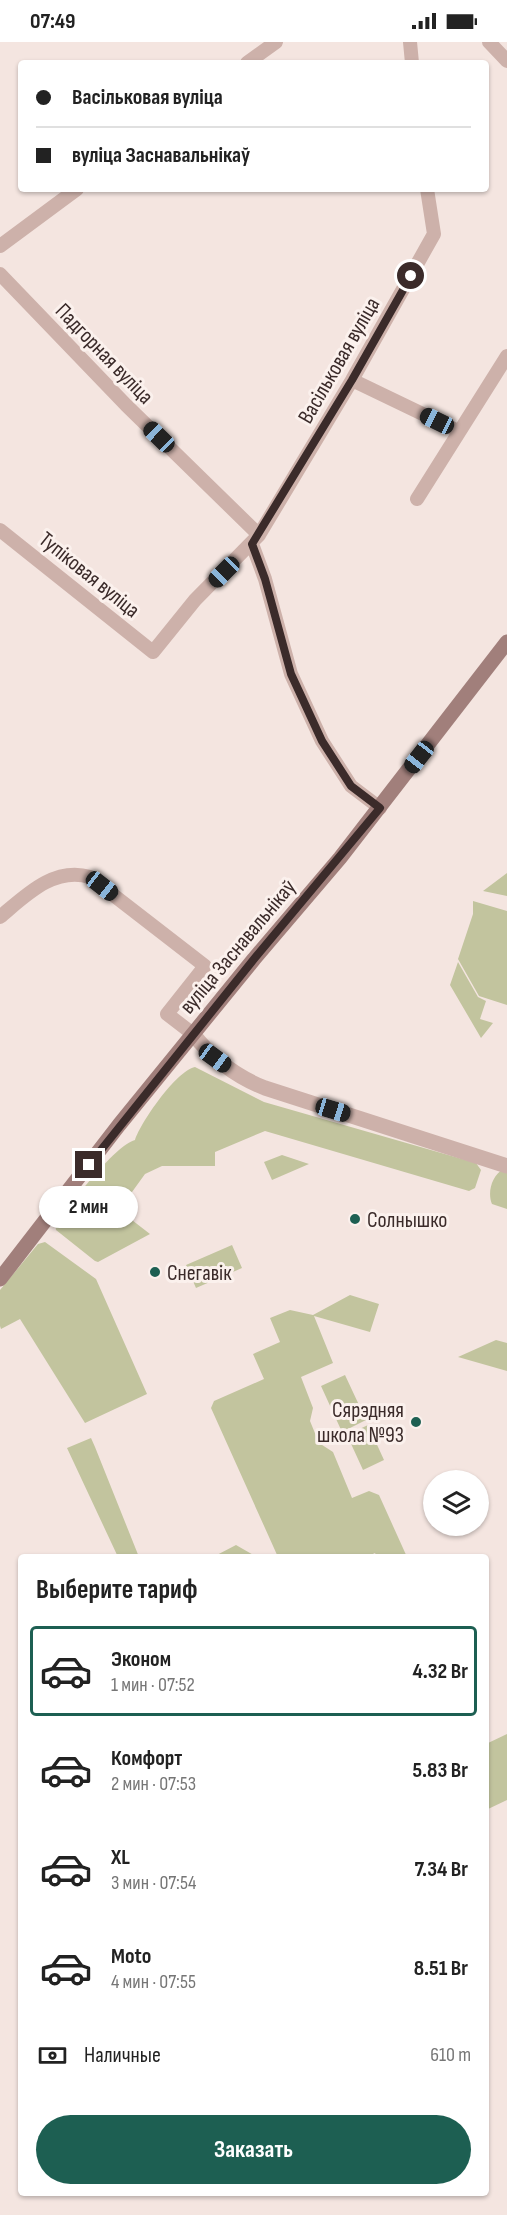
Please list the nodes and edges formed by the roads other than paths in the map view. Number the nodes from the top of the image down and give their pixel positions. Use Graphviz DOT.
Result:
graph roads {
  1 [pos="276,42"];
  2 [pos="410,42"];
  3 [pos="489,42"];
  4 [pos="251,60"];
  5 [pos="412,60"];
  6 [pos="507,60"];
  7 [pos="73,192"];
  8 [pos="427,192"];
  9 [pos="0,246"];
  10 [pos="0,274"];
  11 [pos="507,356"];
  12 [pos="352,380"];
  13 [pos="458,431"];
  14 [pos="417,499"];
  15 [pos="0,530"];
  16 [pos="255,539"];
  17 [pos="507,642"];
  18 [pos="153,652"];
  19 [pos="380,808"];
  20 [pos="0,917"];
  21 [pos="193,1034"];
  22 [pos="507,1166"];
  23 [pos="0,1279"];
  1 -- 4 [label="street"];
  2 -- 5 [label="street"];
  3 -- 6 [label="street"];
  7 -- 9 [label="street"];
  8 -- 12 [label="street, Васільковая вуліца"];
  10 -- 16 [label="street, Падгорная вуліца"];
  11 -- 13 [label="street"];
  12 -- 13 [label="street"];
  12 -- 16 [label="street, Васільковая вуліца"];
  13 -- 14 [label="street"];
  15 -- 18 [label="street, Тупіковая вуліца"];
  16 -- 18 [label="street, Васільковая вуліца"];
  16 -- 19 [label="street"];
  17 -- 19 [label="main road, вуліца Заснавальнікаў"];
  19 -- 21 [label="main road, вуліца Заснавальнікаў"];
  20 -- 21 [label="street, вуліца Заснавальнікаў"];
  21 -- 22 [label="street"];
  21 -- 23 [label="main road, вуліца Заснавальнікаў"];
}
